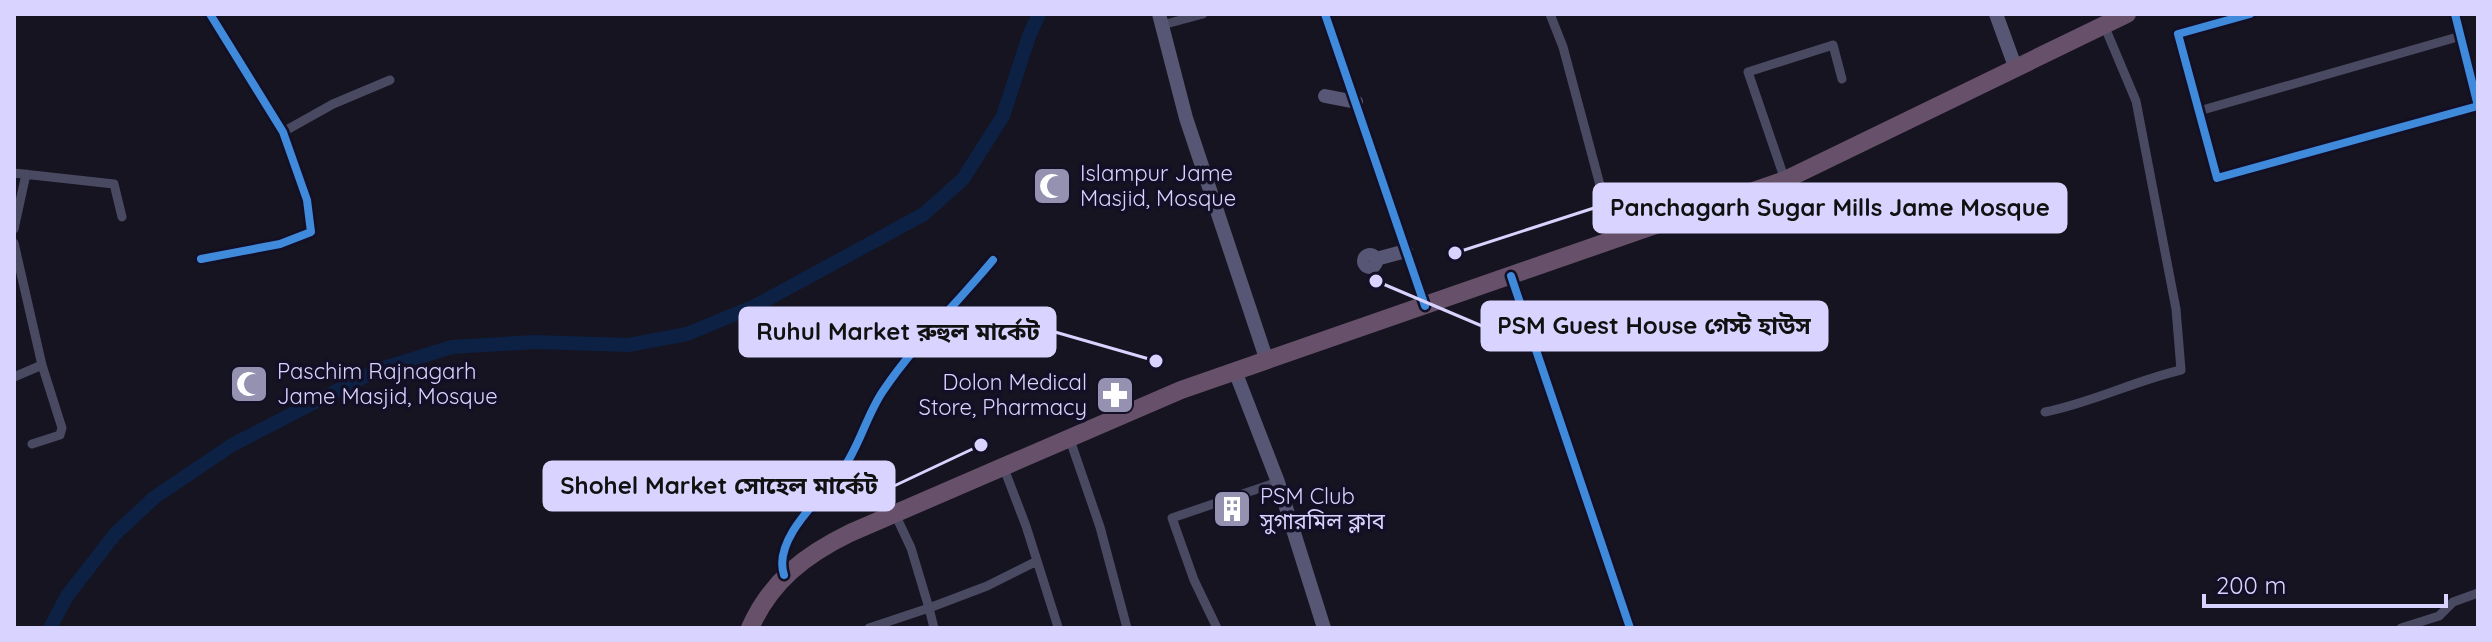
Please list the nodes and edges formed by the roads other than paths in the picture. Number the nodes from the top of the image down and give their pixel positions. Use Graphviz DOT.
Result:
graph roads {
  1 [pos="210,14"];
  2 [pos="1203,14"];
  3 [pos="1325,14"];
  4 [pos="1550,14"];
  5 [pos="1996,14"];
  6 [pos="2127,14"];
  7 [pos="2250,14"];
  8 [pos="2455,14"];
  9 [pos="1160,20"];
  10 [pos="2104,25"];
  11 [pos="2461,36"];
  12 [pos="2016,69"];
  13 [pos="1842,79"];
  14 [pos="390,80"];
  15 [pos="1325,96"];
  16 [pos="1356,102"];
  17 [pos="2478,106"];
  18 [pos="2199,111"];
  19 [pos="283,132"];
  20 [pos="14,173"];
  21 [pos="26,174"];
  22 [pos="1785,180"];
  23 [pos="122,217"];
  24 [pos="14,229"];
  25 [pos="1615,241"];
  26 [pos="14,243"];
  27 [pos="1406,251"];
  28 [pos="201,259"];
  29 [pos="1376,259"];
  30 [pos="993,260"];
  31 [pos="1511,276"];
  32 [pos="1425,306"];
  33 [pos="1267,361"];
  34 [pos="42,365"];
  35 [pos="1235,371"];
  36 [pos="14,377"];
  37 [pos="2045,412"];
  38 [pos="1069,437"];
  39 [pos="32,444"];
  40 [pos="1003,466"];
  41 [pos="1278,482"];
  42 [pos="895,514"];
  43 [pos="1037,561"];
  44 [pos="784,575"];
  45 [pos="2478,593"];
  46 [pos="929,608"];
  47 [pos="1058,627"];
  48 [pos="750,628"];
  49 [pos="869,628"];
  50 [pos="934,628"];
  51 [pos="1127,628"];
  52 [pos="1217,628"];
  53 [pos="1324,628"];
  54 [pos="1630,628"];
  55 [pos="2401,628"];
  1 -- 19 [label="street"];
  2 -- 9 [label="street"];
  3 -- 16 [label="street"];
  4 -- 25 [label="street"];
  5 -- 12 [label="street"];
  6 -- 10 [label="highway"];
  7 -- 18 [label="street"];
  8 -- 11 [label="street"];
  9 -- 33 [label="street"];
  10 -- 12 [label="highway"];
  10 -- 37 [label="street"];
  11 -- 17 [label="street"];
  11 -- 18 [label="street"];
  12 -- 22 [label="highway"];
  13 -- 22 [label="street"];
  14 -- 19 [label="street"];
  15 -- 16 [label="street"];
  16 -- 27 [label="street"];
  17 -- 18 [label="street"];
  19 -- 28 [label="street"];
  20 -- 21 [label="street"];
  21 -- 23 [label="street"];
  21 -- 24 [label="street"];
  22 -- 25 [label="highway"];
  25 -- 31 [label="highway"];
  26 -- 34 [label="street"];
  27 -- 29 [label="street"];
  27 -- 32 [label="street"];
  30 -- 44 [label="street"];
  31 -- 32 [label="highway"];
  31 -- 54 [label="street"];
  32 -- 33 [label="highway"];
  33 -- 35 [label="highway"];
  34 -- 36 [label="street"];
  34 -- 39 [label="street"];
  35 -- 38 [label="highway"];
  35 -- 41 [label="street"];
  38 -- 40 [label="highway"];
  38 -- 51 [label="street"];
  40 -- 42 [label="highway"];
  40 -- 43 [label="street"];
  41 -- 52 [label="street"];
  41 -- 53 [label="street"];
  42 -- 44 [label="highway"];
  42 -- 46 [label="street"];
  43 -- 46 [label="street"];
  43 -- 47 [label="street"];
  44 -- 48 [label="highway"];
  45 -- 55 [label="street"];
  46 -- 49 [label="street"];
  46 -- 50 [label="street"];
}
